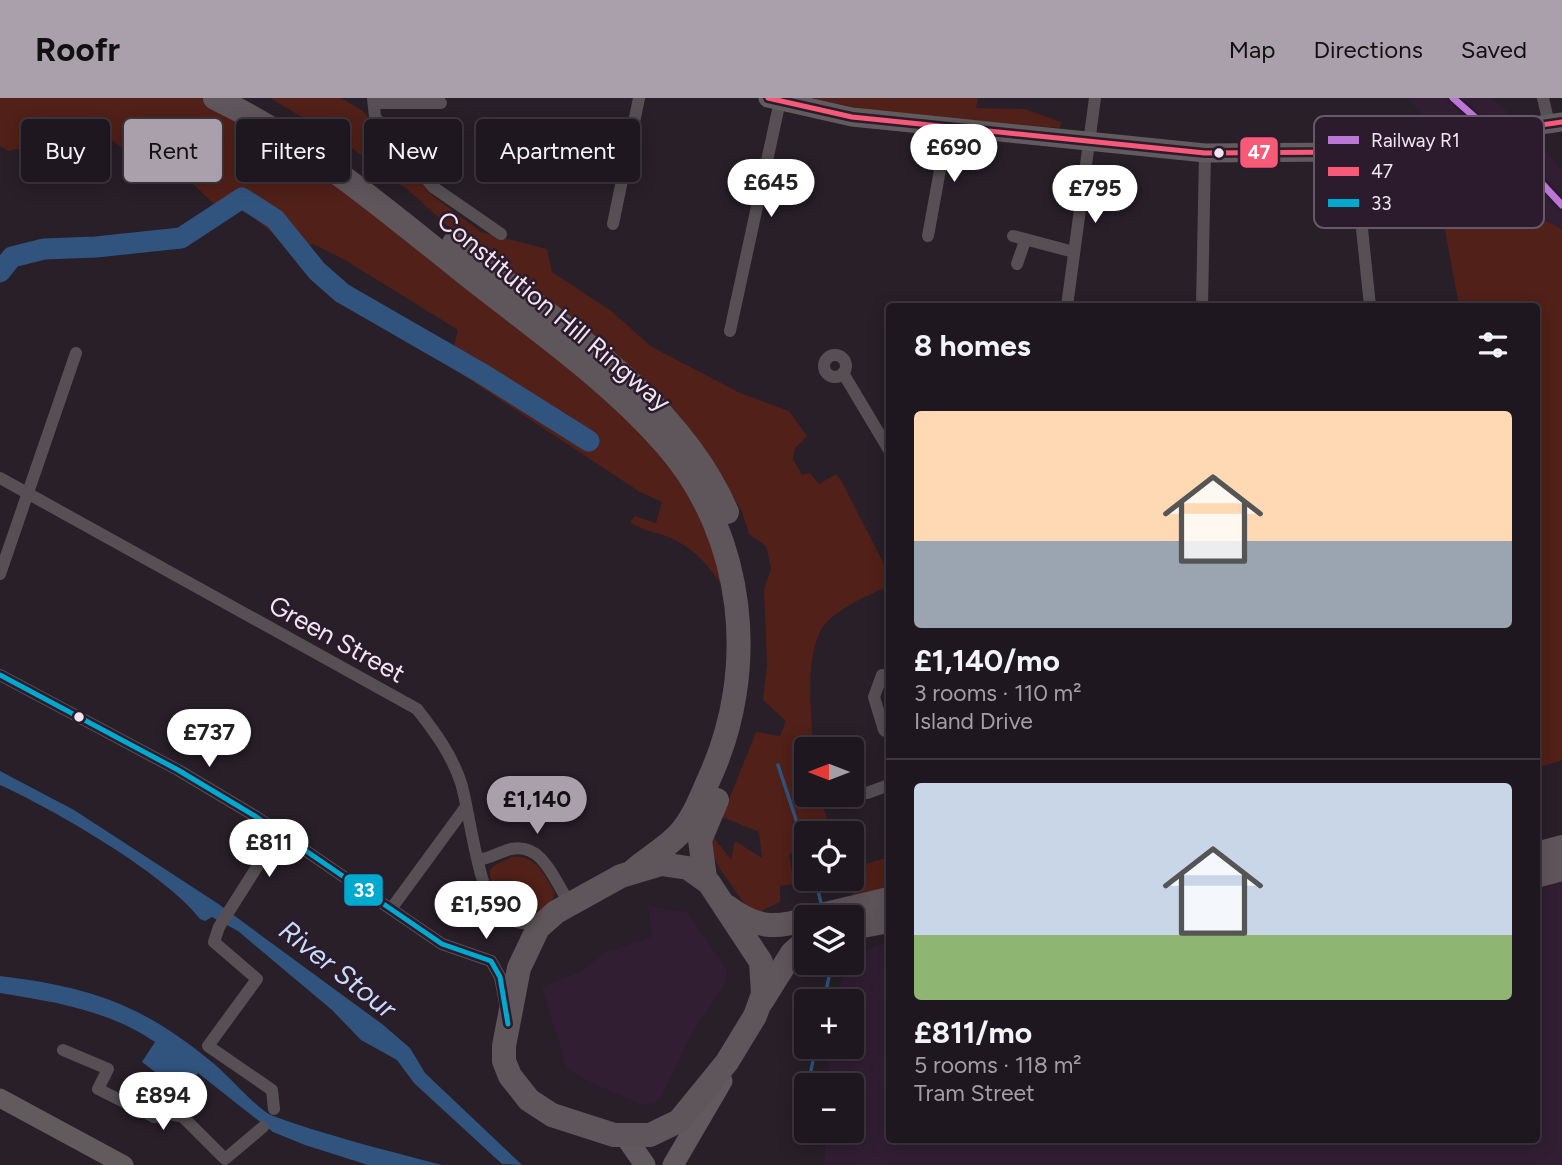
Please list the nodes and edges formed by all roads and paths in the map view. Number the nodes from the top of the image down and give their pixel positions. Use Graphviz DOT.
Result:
graph roads {
  1 [pos="215,98"];
  2 [pos="248,98"];
  3 [pos="639,98"];
  4 [pos="1095,98"];
  5 [pos="1543,98"];
  6 [pos="774,99"];
  7 [pos="373,100"];
  8 [pos="441,103"];
  9 [pos="1547,124"];
  10 [pos="948,126"];
  11 [pos="1091,139"];
  12 [pos="1314,152"];
  13 [pos="1205,153"];
  14 [pos="613,224"];
  15 [pos="1362,228"];
  16 [pos="501,234"];
  17 [pos="928,236"];
  18 [pos="1074,252"];
  19 [pos="1017,264"];
  20 [pos="1067,303"];
  21 [pos="1202,303"];
  22 [pos="1370,303"];
  23 [pos="730,331"];
  24 [pos="76,353"];
  25 [pos="843,373"];
  26 [pos="886,445"];
  27 [pos="0,478"];
  28 [pos="29,492"];
  29 [pos="0,574"];
  30 [pos="0,675"];
  31 [pos="886,677"];
  32 [pos="886,731"];
  33 [pos="886,786"];
  34 [pos="867,793"];
  35 [pos="465,808"];
  36 [pos="279,832"];
  37 [pos="1562,847"];
  38 [pos="1540,853"];
  39 [pos="479,860"];
  40 [pos="1562,869"];
  41 [pos="634,870"];
  42 [pos="1540,875"];
  43 [pos="705,878"];
  44 [pos="564,894"];
  45 [pos="886,901"];
  46 [pos="722,902"];
  47 [pos="391,909"];
  48 [pos="864,912"];
  49 [pos="864,919"];
  50 [pos="886,920"];
  51 [pos="794,923"];
  52 [pos="542,924"];
  53 [pos="794,951"];
  54 [pos="759,1007"];
  55 [pos="508,1024"];
  56 [pos="63,1050"];
  57 [pos="727,1062"];
  58 [pos="0,1098"];
  59 [pos="274,1109"];
  60 [pos="264,1127"];
  61 [pos="625,1136"];
  62 [pos="225,1163"];
  63 [pos="124,1165"];
  64 [pos="645,1165"];
  65 [pos="673,1165"];
  1 -- 41 [label="highway, Constitution Hill Ringway"];
  2 -- 43 [label="highway, Constitution Hill Ringway"];
  3 -- 14 [label="street"];
  4 -- 11 [label="street"];
  5 -- 9 [label="street"];
  6 -- 10 [label="street"];
  6 -- 23 [label="street"];
  7 -- 8 [label="street"];
  7 -- 16 [label="street"];
  10 -- 11 [label="street"];
  10 -- 17 [label="street"];
  11 -- 13 [label="street"];
  11 -- 18 [label="street"];
  12 -- 13 [label="street"];
  13 -- 21 [label="street"];
  15 -- 22 [label="street"];
  18 -- 19 [label="street"];
  18 -- 20 [label="street"];
  24 -- 28 [label="street"];
  25 -- 26 [label="street"];
  27 -- 28 [label="street, Green Street"];
  28 -- 29 [label="street"];
  28 -- 35 [label="street, Green Street"];
  30 -- 36 [label="street"];
  31 -- 32 [label="street"];
  33 -- 34 [label="street"];
  35 -- 39 [label="street, Green Street"];
  35 -- 47 [label="street"];
  36 -- 47 [label="street"];
  36 -- 59 [label="street"];
  37 -- 38 [label="highway"];
  39 -- 44 [label="street"];
  39 -- 52 [label="street, Green Street"];
  40 -- 42 [label="highway"];
  41 -- 43 [label="highway"];
  41 -- 52 [label="highway"];
  43 -- 46 [label="highway"];
  45 -- 48 [label="highway"];
  46 -- 51 [label="highway"];
  46 -- 54 [label="highway"];
  47 -- 55 [label="street"];
  49 -- 50 [label="highway"];
  52 -- 55 [label="highway"];
  53 -- 54 [label="highway"];
  54 -- 57 [label="highway"];
  55 -- 61 [label="highway"];
  56 -- 62 [label="street"];
  57 -- 61 [label="highway"];
  57 -- 65 [label="main road"];
  58 -- 63 [label="street"];
  60 -- 62 [label="street"];
  61 -- 64 [label="main road"];
}
